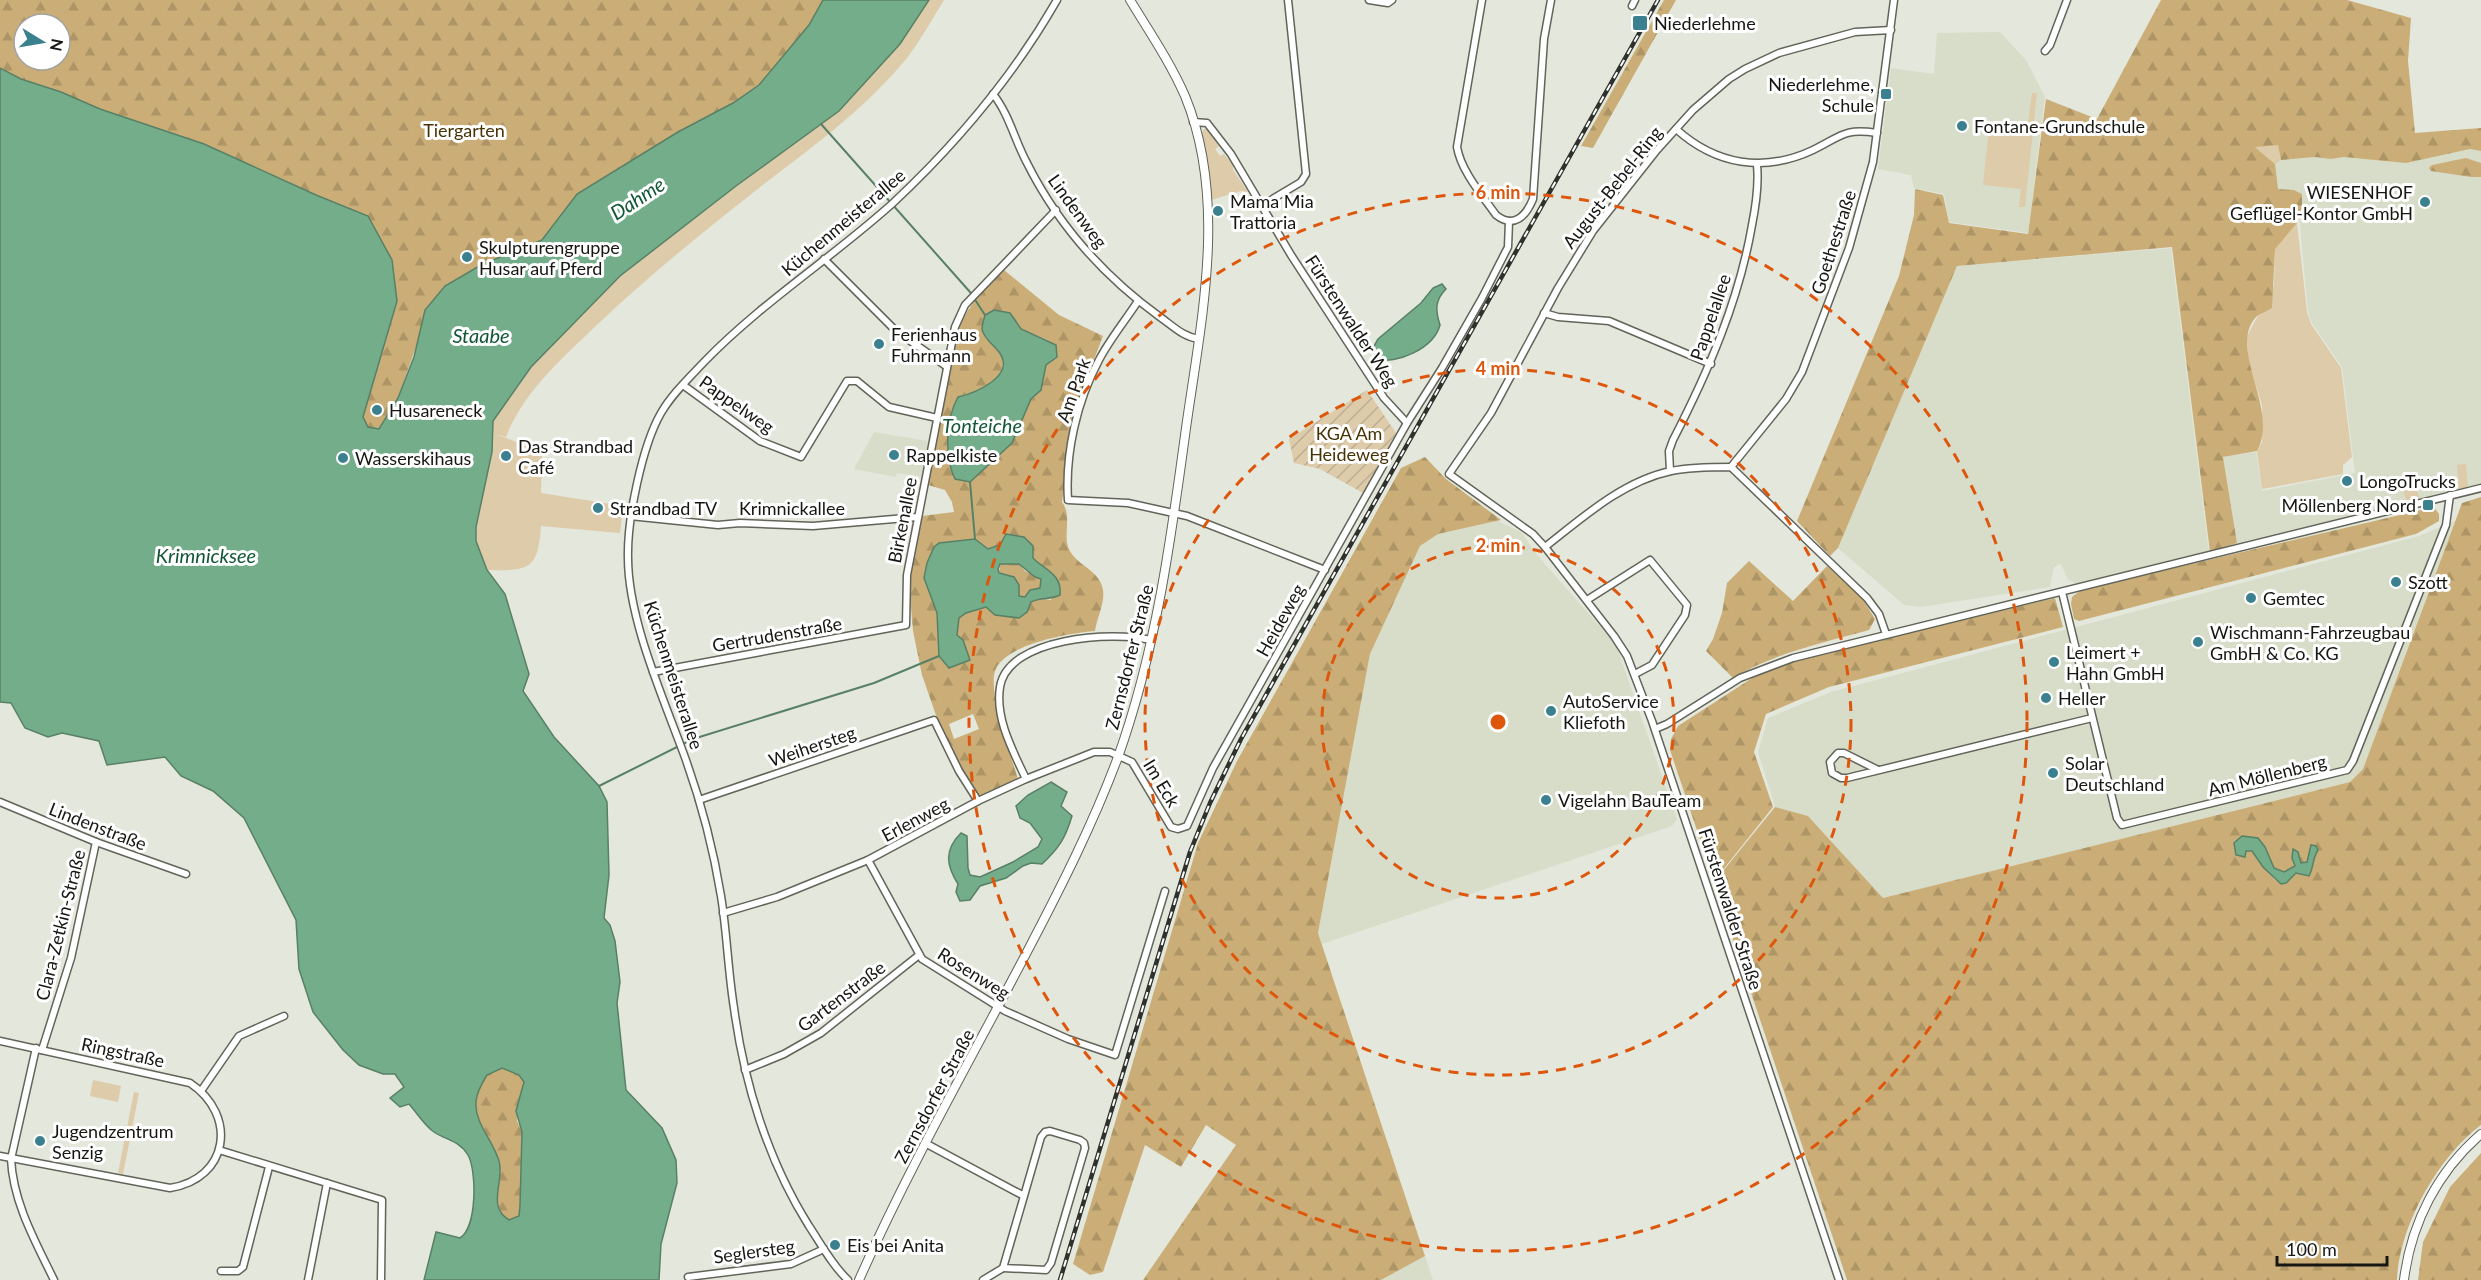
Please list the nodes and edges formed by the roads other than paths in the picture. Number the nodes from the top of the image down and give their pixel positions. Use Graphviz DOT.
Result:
graph roads {
  1 [pos="1058,0"];
  2 [pos="1130,0"];
  3 [pos="1288,0"];
  4 [pos="1369,0"];
  5 [pos="1392,0"];
  6 [pos="1482,0"];
  7 [pos="1551,0"];
  8 [pos="1894,0"];
  9 [pos="2067,0"];
  10 [pos="1891,30"];
  11 [pos="2045,51"];
  12 [pos="993,94"];
  13 [pos="1193,122"];
  14 [pos="1676,129"];
  15 [pos="1877,133"];
  16 [pos="1757,165"];
  17 [pos="1261,206"];
  18 [pos="1056,210"];
  19 [pos="1509,221"];
  20 [pos="824,259"];
  21 [pos="1138,302"];
  22 [pos="1544,313"];
  23 [pos="1199,339"];
  24 [pos="1711,364"];
  25 [pos="946,366"];
  26 [pos="682,385"];
  27 [pos="937,418"];
  28 [pos="1407,423"];
  29 [pos="1731,467"];
  30 [pos="1670,471"];
  31 [pos="1449,474"];
  32 [pos="2481,488"];
  33 [pos="2450,495"];
  34 [pos="1175,513"];
  35 [pos="630,516"];
  36 [pos="917,517"];
  37 [pos="1545,547"];
  38 [pos="1325,570"];
  39 [pos="2062,592"];
  40 [pos="1587,600"];
  41 [pos="906,625"];
  42 [pos="1886,634"];
  43 [pos="1151,640"];
  44 [pos="653,672"];
  45 [pos="1635,674"];
  46 [pos="2092,718"];
  47 [pos="1655,729"];
  48 [pos="1118,755"];
  49 [pos="1878,770"];
  50 [pos="1026,779"];
  51 [pos="699,800"];
  52 [pos="978,801"];
  53 [pos="0,802"];
  54 [pos="1178,829"];
  55 [pos="96,842"];
  56 [pos="868,860"];
  57 [pos="186,874"];
  58 [pos="1165,891"];
  59 [pos="723,913"];
  60 [pos="919,956"];
  61 [pos="998,1007"];
  62 [pos="284,1016"];
  63 [pos="0,1041"];
  64 [pos="39,1049"];
  65 [pos="745,1070"];
  66 [pos="201,1091"];
  67 [pos="2481,1134"];
  68 [pos="926,1143"];
  69 [pos="219,1150"];
  70 [pos="0,1156"];
  71 [pos="11,1159"];
  72 [pos="269,1167"];
  73 [pos="327,1183"];
  74 [pos="1024,1196"];
  75 [pos="824,1249"];
  76 [pos="1003,1269"];
  77 [pos="221,1271"];
  78 [pos="381,1277"];
  79 [pos="688,1277"];
  80 [pos="54,1280"];
  81 [pos="308,1280"];
  82 [pos="848,1280"];
  83 [pos="859,1280"];
  84 [pos="983,1280"];
  85 [pos="1839,1280"];
  86 [pos="2404,1280"];
  1 -- 12 [label="street, Küchenmeisterallee"];
  2 -- 13 [label="street, Zernsdorfer Straße"];
  3 -- 17 [label="street"];
  4 -- 5 [label="street"];
  6 -- 19 [label="street"];
  7 -- 19 [label="street"];
  8 -- 10 [label="street, Goethestraße"];
  9 -- 11 [label="street"];
  10 -- 14 [label="street, August-Bebel-Ring"];
  10 -- 15 [label="street, Goethestraße"];
  12 -- 18 [label="street, Lindenweg"];
  12 -- 20 [label="street, Küchenmeisterallee"];
  13 -- 17 [label="street, Fürstenwalder Weg"];
  13 -- 23 [label="street, Zernsdorfer Straße"];
  14 -- 16 [label="street"];
  14 -- 22 [label="street, August-Bebel-Ring"];
  15 -- 16 [label="street"];
  15 -- 29 [label="street, Goethestraße"];
  16 -- 24 [label="street, Pappelallee"];
  17 -- 28 [label="street, Fürstenwalder Weg"];
  18 -- 21 [label="street, Lindenweg"];
  18 -- 25 [label="street, Birkenallee"];
  19 -- 28 [label="street, Heideweg"];
  20 -- 25 [label="street"];
  20 -- 26 [label="street, Küchenmeisterallee"];
  21 -- 23 [label="street, Lindenweg"];
  21 -- 34 [label="street, Am Park"];
  22 -- 24 [label="street"];
  22 -- 31 [label="street, August-Bebel-Ring"];
  23 -- 34 [label="street, Zernsdorfer Straße"];
  24 -- 30 [label="street, Pappelallee"];
  25 -- 27 [label="street, Birkenallee"];
  26 -- 27 [label="street, Pappelweg"];
  26 -- 35 [label="street, Küchenmeisterallee"];
  27 -- 36 [label="street, Birkenallee"];
  28 -- 38 [label="street, Heideweg"];
  29 -- 30 [label="street"];
  29 -- 42 [label="street"];
  30 -- 37 [label="street"];
  31 -- 37 [label="street, Fürstenwalder Straße"];
  32 -- 33 [label="street"];
  33 -- 39 [label="street"];
  33 -- 46 [label="street, Am Möllenberg"];
  34 -- 38 [label="street"];
  34 -- 43 [label="street, Zernsdorfer Straße"];
  35 -- 36 [label="street, Krimnickallee"];
  35 -- 44 [label="street, Küchenmeisterallee"];
  36 -- 41 [label="street, Birkenallee"];
  37 -- 40 [label="street, Fürstenwalder Straße"];
  38 -- 54 [label="street, Heideweg"];
  39 -- 42 [label="street"];
  39 -- 46 [label="street, Am Möllenberg"];
  40 -- 45 [label="street, Fürstenwalder Straße"];
  40 -- 45 [label="street"];
  41 -- 44 [label="street, Gertrudenstraße"];
  42 -- 47 [label="street"];
  43 -- 48 [label="street, Zernsdorfer Straße"];
  43 -- 50 [label="street"];
  44 -- 51 [label="street, Küchenmeisterallee"];
  45 -- 47 [label="street, Fürstenwalder Straße"];
  46 -- 49 [label="street"];
  47 -- 85 [label="street, Fürstenwalder Straße"];
  48 -- 50 [label="street, Erlenweg"];
  48 -- 54 [label="street, Im Eck"];
  48 -- 61 [label="street, Zernsdorfer Straße"];
  49 -- 49 [label="street"];
  50 -- 52 [label="street, Erlenweg"];
  51 -- 52 [label="street, Weihersteg"];
  51 -- 59 [label="street, Küchenmeisterallee"];
  52 -- 56 [label="street, Erlenweg"];
  53 -- 55 [label="street, Lindenstraße"];
  55 -- 57 [label="street, Lindenstraße"];
  55 -- 64 [label="street, Clara-Zetkin-Straße"];
  56 -- 59 [label="street, Erlenweg"];
  56 -- 60 [label="street, Rosenweg"];
  58 -- 61 [label="street, Rosenweg"];
  59 -- 65 [label="street, Küchenmeisterallee"];
  60 -- 61 [label="street, Rosenweg"];
  60 -- 65 [label="street, Gartenstraße"];
  61 -- 68 [label="street, Zernsdorfer Straße"];
  62 -- 66 [label="street"];
  63 -- 64 [label="street, Ringstraße"];
  64 -- 66 [label="street, Ringstraße"];
  64 -- 71 [label="street, Clara-Zetkin-Straße"];
  65 -- 75 [label="street, Küchenmeisterallee"];
  66 -- 69 [label="street"];
  67 -- 86 [label="street"];
  68 -- 74 [label="street"];
  68 -- 83 [label="street, Zernsdorfer Straße"];
  69 -- 71 [label="street"];
  69 -- 72 [label="street"];
  70 -- 71 [label="street"];
  71 -- 80 [label="street"];
  72 -- 73 [label="street"];
  72 -- 77 [label="street"];
  73 -- 78 [label="street"];
  73 -- 81 [label="street"];
  74 -- 76 [label="street"];
  74 -- 76 [label="street"];
  75 -- 79 [label="street, Seglersteg"];
  75 -- 82 [label="street, Küchenmeisterallee"];
  76 -- 84 [label="street"];
}
